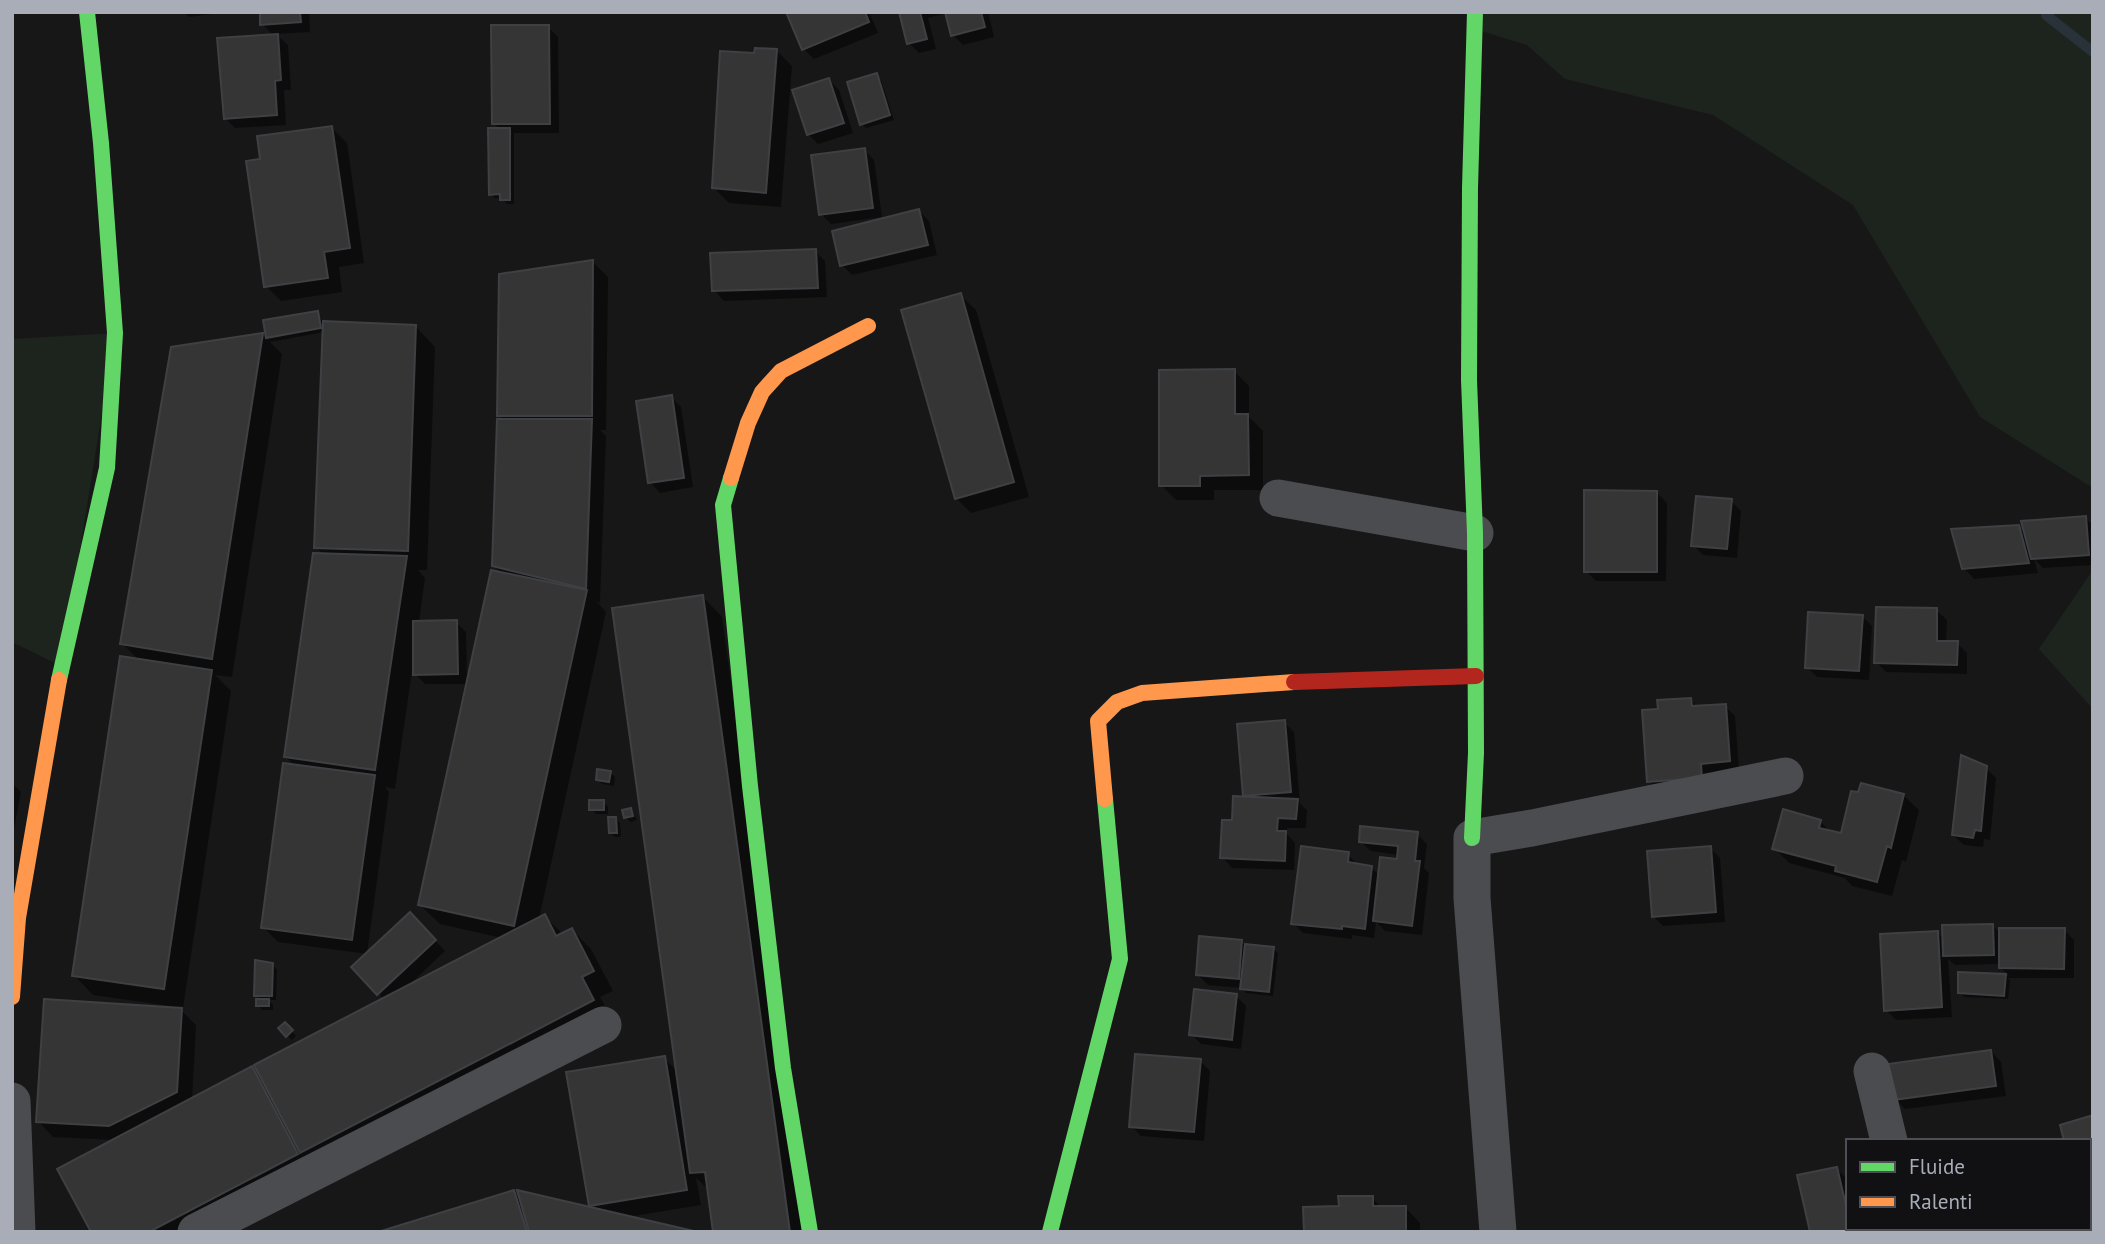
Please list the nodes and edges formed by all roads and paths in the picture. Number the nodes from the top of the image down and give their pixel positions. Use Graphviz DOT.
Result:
graph roads {
  1 [pos="87,12"];
  2 [pos="1475,12"];
  3 [pos="868,326"];
  4 [pos="1278,498"];
  5 [pos="1475,533"];
  6 [pos="1476,676"];
  7 [pos="1785,776"];
  8 [pos="1472,838"];
  9 [pos="13,989"];
  10 [pos="603,1025"];
  11 [pos="1872,1071"];
  12 [pos="12,1101"];
  13 [pos="1889,1139"];
  14 [pos="18,1232"];
  15 [pos="196,1232"];
  16 [pos="810,1232"];
  17 [pos="1049,1232"];
  18 [pos="1498,1232"];
  1 -- 9 [label="street"];
  2 -- 5 [label="street"];
  3 -- 16 [label="street"];
  4 -- 5 [label="street"];
  5 -- 6 [label="street"];
  6 -- 8 [label="street"];
  6 -- 17 [label="street"];
  7 -- 8 [label="street"];
  8 -- 18 [label="street"];
  10 -- 15 [label="street"];
  11 -- 13 [label="street"];
  12 -- 14 [label="street"];
}
